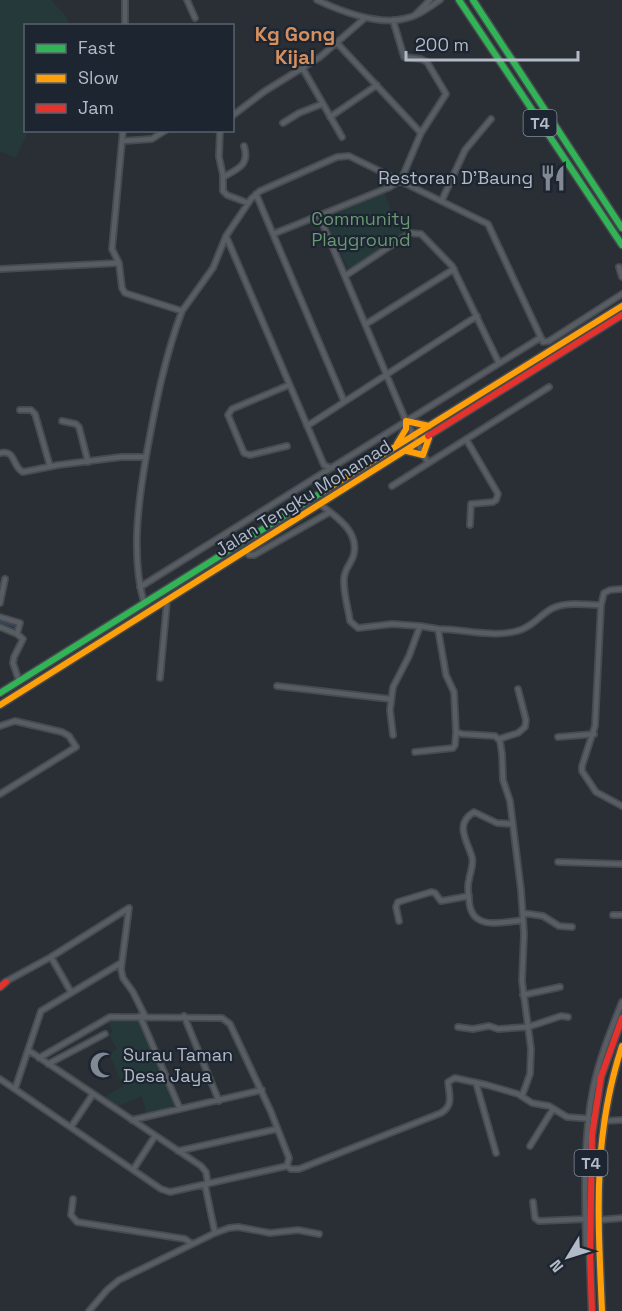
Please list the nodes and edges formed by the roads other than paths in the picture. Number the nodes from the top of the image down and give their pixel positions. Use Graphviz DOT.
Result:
graph roads {
  1 [pos="125,0"];
  2 [pos="187,0"];
  3 [pos="317,0"];
  4 [pos="430,0"];
  5 [pos="440,0"];
  6 [pos="459,0"];
  7 [pos="473,0"];
  8 [pos="416,14"];
  9 [pos="195,18"];
  10 [pos="365,18"];
  11 [pos="393,20"];
  12 [pos="125,24"];
  13 [pos="337,43"];
  14 [pos="303,69"];
  15 [pos="377,85"];
  16 [pos="322,104"];
  17 [pos="234,114"];
  18 [pos="330,117"];
  19 [pos="491,119"];
  20 [pos="283,123"];
  21 [pos="123,132"];
  22 [pos="162,132"];
  23 [pos="220,132"];
  24 [pos="421,133"];
  25 [pos="342,137"];
  26 [pos="123,141"];
  27 [pos="244,146"];
  28 [pos="223,177"];
  29 [pos="401,180"];
  30 [pos="256,194"];
  31 [pos="442,200"];
  32 [pos="248,203"];
  33 [pos="319,215"];
  34 [pos="622,228"];
  35 [pos="273,234"];
  36 [pos="226,236"];
  37 [pos="622,244"];
  38 [pos="119,263"];
  39 [pos="619,267"];
  40 [pos="0,269"];
  41 [pos="454,269"];
  42 [pos="345,276"];
  43 [pos="622,277"];
  44 [pos="622,294"];
  45 [pos="622,306"];
  46 [pos="182,311"];
  47 [pos="622,315"];
  48 [pos="477,316"];
  49 [pos="366,324"];
  50 [pos="540,338"];
  51 [pos="499,363"];
  52 [pos="387,374"];
  53 [pos="289,385"];
  54 [pos="549,387"];
  55 [pos="344,401"];
  56 [pos="20,410"];
  57 [pos="62,421"];
  58 [pos="406,421"];
  59 [pos="307,426"];
  60 [pos="429,426"];
  61 [pos="413,436"];
  62 [pos="429,437"];
  63 [pos="466,439"];
  64 [pos="417,445"];
  65 [pos="287,446"];
  66 [pos="395,447"];
  67 [pos="407,451"];
  68 [pos="0,453"];
  69 [pos="423,455"];
  70 [pos="146,457"];
  71 [pos="88,462"];
  72 [pos="428,463"];
  73 [pos="50,466"];
  74 [pos="331,468"];
  75 [pos="392,486"];
  76 [pos="321,505"];
  77 [pos="330,512"];
  78 [pos="470,525"];
  79 [pos="247,551"];
  80 [pos="5,579"];
  81 [pos="140,587"];
  82 [pos="622,589"];
  83 [pos="167,601"];
  84 [pos="0,603"];
  85 [pos="144,603"];
  86 [pos="601,605"];
  87 [pos="0,617"];
  88 [pos="420,626"];
  89 [pos="0,627"];
  90 [pos="438,629"];
  91 [pos="19,631"];
  92 [pos="159,678"];
  93 [pos="19,681"];
  94 [pos="277,687"];
  95 [pos="518,689"];
  96 [pos="0,693"];
  97 [pos="390,699"];
  98 [pos="0,705"];
  99 [pos="0,726"];
  100 [pos="456,732"];
  101 [pos="594,734"];
  102 [pos="393,735"];
  103 [pos="558,737"];
  104 [pos="499,739"];
  105 [pos="415,752"];
  106 [pos="0,794"];
  107 [pos="622,806"];
  108 [pos="512,824"];
  109 [pos="558,862"];
  110 [pos="622,864"];
  111 [pos="469,896"];
  112 [pos="523,913"];
  113 [pos="613,915"];
  114 [pos="622,915"];
  115 [pos="523,920"];
  116 [pos="399,921"];
  117 [pos="572,927"];
  118 [pos="51,957"];
  119 [pos="121,963"];
  120 [pos="2,983"];
  121 [pos="560,987"];
  122 [pos="71,992"];
  123 [pos="523,995"];
  124 [pos="622,1002"];
  125 [pos="142,1016"];
  126 [pos="184,1016"];
  127 [pos="568,1017"];
  128 [pos="622,1018"];
  129 [pos="458,1027"];
  130 [pos="528,1027"];
  131 [pos="105,1034"];
  132 [pos="622,1046"];
  133 [pos="28,1050"];
  134 [pos="39,1058"];
  135 [pos="48,1064"];
  136 [pos="0,1079"];
  137 [pos="476,1083"];
  138 [pos="15,1089"];
  139 [pos="261,1090"];
  140 [pos="93,1094"];
  141 [pos="522,1096"];
  142 [pos="219,1101"];
  143 [pos="180,1109"];
  144 [pos="554,1109"];
  145 [pos="591,1118"];
  146 [pos="132,1120"];
  147 [pos="622,1120"];
  148 [pos="602,1121"];
  149 [pos="70,1127"];
  150 [pos="277,1129"];
  151 [pos="155,1136"];
  152 [pos="530,1146"];
  153 [pos="178,1151"];
  154 [pos="496,1153"];
  155 [pos="287,1166"];
  156 [pos="133,1170"];
  157 [pos="207,1184"];
  158 [pos="73,1199"];
  159 [pos="533,1202"];
  160 [pos="622,1218"];
  161 [pos="585,1219"];
  162 [pos="599,1220"];
  163 [pos="215,1233"];
  164 [pos="319,1234"];
  165 [pos="192,1244"];
  166 [pos="89,1311"];
  167 [pos="590,1311"];
  168 [pos="602,1311"];
  1 -- 12 [label="street"];
  2 -- 9 [label="street"];
  3 -- 10 [label="street"];
  4 -- 8 [label="street"];
  5 -- 8 [label="street"];
  6 -- 37 [label="main road, T4"];
  7 -- 34 [label="main road, T4"];
  8 -- 11 [label="street"];
  10 -- 11 [label="street"];
  10 -- 13 [label="street"];
  11 -- 24 [label="street"];
  13 -- 14 [label="street"];
  13 -- 15 [label="street"];
  14 -- 16 [label="street"];
  14 -- 17 [label="street"];
  15 -- 18 [label="street"];
  15 -- 24 [label="street"];
  16 -- 18 [label="street"];
  16 -- 20 [label="street"];
  18 -- 25 [label="street"];
  19 -- 31 [label="street"];
  21 -- 26 [label="street"];
  22 -- 26 [label="street"];
  23 -- 28 [label="street"];
  24 -- 29 [label="street"];
  26 -- 38 [label="street"];
  27 -- 28 [label="street"];
  28 -- 32 [label="street"];
  29 -- 30 [label="street"];
  29 -- 31 [label="street"];
  29 -- 33 [label="street"];
  30 -- 32 [label="street"];
  30 -- 35 [label="street"];
  31 -- 50 [label="street"];
  32 -- 36 [label="street"];
  33 -- 35 [label="street"];
  33 -- 42 [label="street"];
  35 -- 55 [label="street"];
  36 -- 46 [label="street"];
  36 -- 53 [label="street"];
  38 -- 40 [label="street"];
  38 -- 46 [label="street"];
  39 -- 43 [label="street"];
  41 -- 42 [label="street"];
  41 -- 48 [label="street"];
  41 -- 49 [label="street"];
  42 -- 49 [label="street"];
  44 -- 50 [label="street"];
  45 -- 60 [label="main road, Jalan Tengku Mohamad"];
  46 -- 70 [label="street"];
  47 -- 62 [label="main road, Jalan Tengku Mohamad"];
  48 -- 51 [label="street"];
  48 -- 52 [label="street"];
  49 -- 52 [label="street"];
  50 -- 51 [label="street"];
  51 -- 58 [label="street"];
  52 -- 55 [label="street"];
  52 -- 58 [label="street"];
  53 -- 59 [label="street"];
  53 -- 65 [label="street"];
  54 -- 63 [label="street"];
  55 -- 59 [label="street"];
  56 -- 73 [label="street"];
  57 -- 71 [label="street"];
  58 -- 60 [label="main road"];
  58 -- 61 [label="street"];
  58 -- 66 [label="main road"];
  58 -- 74 [label="street"];
  59 -- 74 [label="street"];
  60 -- 61 [label="main road, Jalan Tengku Mohamad"];
  61 -- 64 [label="street"];
  61 -- 66 [label="main road, Jalan Tengku Mohamad"];
  62 -- 64 [label="main road, Jalan Tengku Mohamad"];
  62 -- 69 [label="main road"];
  63 -- 72 [label="street"];
  63 -- 78 [label="street"];
  64 -- 67 [label="main road, Jalan Tengku Mohamad"];
  64 -- 69 [label="street"];
  66 -- 85 [label="main road, Jalan Tengku Mohamad"];
  67 -- 69 [label="main road"];
  67 -- 76 [label="main road, Jalan Tengku Mohamad"];
  68 -- 73 [label="street"];
  69 -- 72 [label="street"];
  70 -- 71 [label="street"];
  70 -- 81 [label="street"];
  71 -- 73 [label="street"];
  72 -- 75 [label="street"];
  74 -- 81 [label="street"];
  76 -- 77 [label="street"];
  76 -- 79 [label="main road, Jalan Tengku Mohamad"];
  77 -- 79 [label="street"];
  77 -- 88 [label="street"];
  79 -- 83 [label="main road, Jalan Tengku Mohamad"];
  80 -- 84 [label="street"];
  81 -- 85 [label="street"];
  82 -- 86 [label="street"];
  83 -- 92 [label="street"];
  83 -- 98 [label="main road, Jalan Tengku Mohamad"];
  85 -- 93 [label="main road, Jalan Tengku Mohamad"];
  86 -- 90 [label="street"];
  86 -- 101 [label="street"];
  87 -- 91 [label="street"];
  88 -- 90 [label="street"];
  88 -- 97 [label="street"];
  89 -- 91 [label="street"];
  90 -- 100 [label="street"];
  91 -- 93 [label="street"];
  93 -- 96 [label="main road, Jalan Tengku Mohamad"];
  94 -- 97 [label="street"];
  95 -- 104 [label="street"];
  97 -- 102 [label="street"];
  99 -- 106 [label="street"];
  100 -- 104 [label="street"];
  100 -- 105 [label="street"];
  101 -- 103 [label="street"];
  101 -- 107 [label="street"];
  104 -- 108 [label="street"];
  108 -- 111 [label="street"];
  108 -- 112 [label="street"];
  109 -- 110 [label="street"];
  111 -- 115 [label="street"];
  111 -- 116 [label="street"];
  112 -- 115 [label="street"];
  112 -- 117 [label="street"];
  113 -- 114 [label="street"];
  115 -- 123 [label="street"];
  118 -- 119 [label="street"];
  118 -- 120 [label="street"];
  118 -- 122 [label="street"];
  119 -- 122 [label="street"];
  119 -- 125 [label="street"];
  121 -- 123 [label="street"];
  122 -- 133 [label="street"];
  123 -- 130 [label="street"];
  124 -- 145 [label="street"];
  125 -- 126 [label="street"];
  125 -- 134 [label="street"];
  125 -- 143 [label="street"];
  126 -- 139 [label="street"];
  126 -- 142 [label="street"];
  127 -- 130 [label="street"];
  128 -- 145 [label="main road, T4"];
  129 -- 130 [label="street"];
  130 -- 141 [label="street"];
  131 -- 135 [label="street"];
  132 -- 148 [label="main road, T4"];
  133 -- 134 [label="street"];
  133 -- 138 [label="street"];
  134 -- 135 [label="street"];
  135 -- 140 [label="street"];
  136 -- 138 [label="street"];
  137 -- 141 [label="street"];
  137 -- 154 [label="street"];
  137 -- 155 [label="street"];
  138 -- 149 [label="street"];
  139 -- 142 [label="street"];
  139 -- 150 [label="street"];
  140 -- 146 [label="street"];
  140 -- 149 [label="street"];
  141 -- 144 [label="street"];
  142 -- 143 [label="street"];
  143 -- 146 [label="street"];
  144 -- 145 [label="street"];
  144 -- 152 [label="street"];
  145 -- 161 [label="street"];
  145 -- 167 [label="main road, T4"];
  146 -- 151 [label="street"];
  147 -- 148 [label="street"];
  148 -- 162 [label="main road, T4"];
  149 -- 156 [label="street"];
  150 -- 153 [label="street"];
  150 -- 155 [label="street"];
  151 -- 153 [label="street"];
  151 -- 156 [label="street"];
  153 -- 157 [label="street"];
  155 -- 157 [label="street"];
  156 -- 157 [label="street"];
  157 -- 163 [label="street"];
  158 -- 165 [label="street"];
  159 -- 161 [label="street"];
  160 -- 162 [label="street"];
  161 -- 167 [label="street"];
  162 -- 168 [label="main road, T4"];
  163 -- 164 [label="street"];
  163 -- 165 [label="street"];
  165 -- 166 [label="street"];
}
